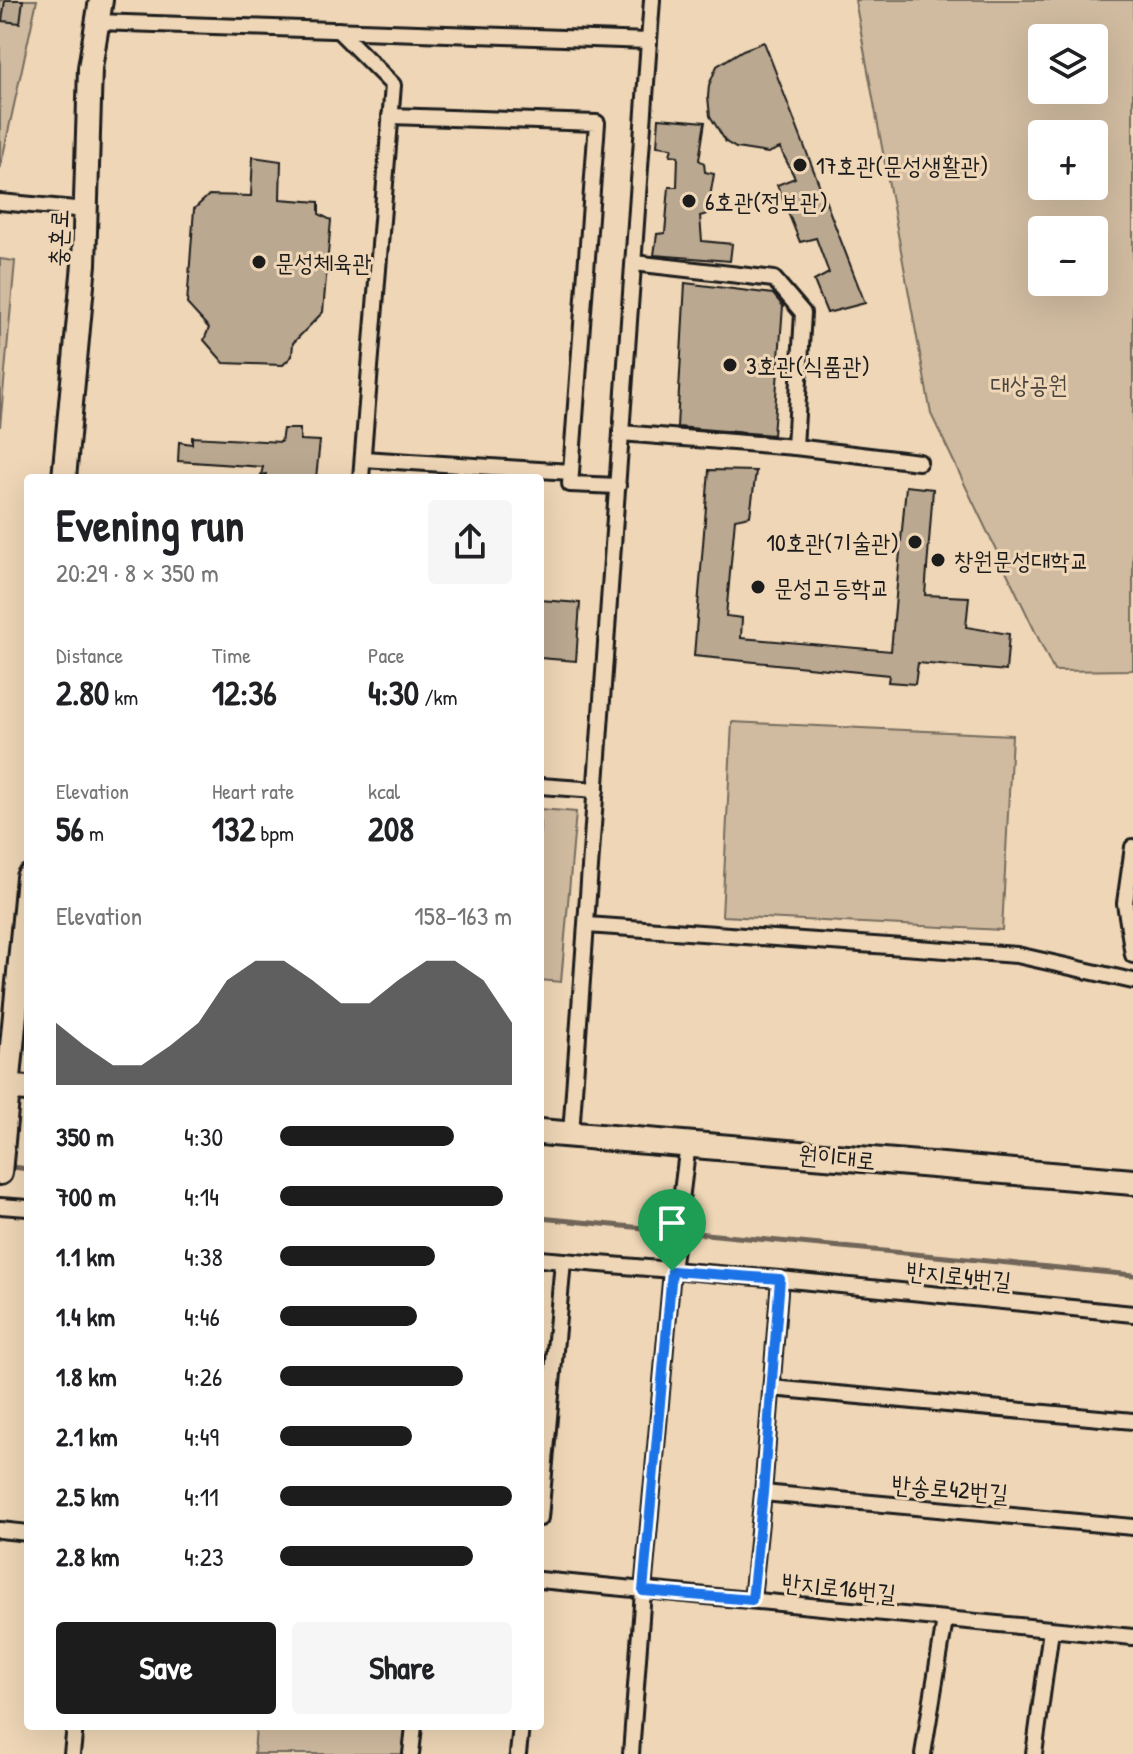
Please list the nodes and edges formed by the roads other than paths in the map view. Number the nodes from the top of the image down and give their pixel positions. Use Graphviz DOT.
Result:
graph roads {
  1 [pos="652,0"];
  2 [pos="99,11"];
  3 [pos="338,30"];
  4 [pos="649,41"];
  5 [pos="390,116"];
  6 [pos="0,202"];
  7 [pos="86,210"];
  8 [pos="634,263"];
  9 [pos="621,433"];
  10 [pos="795,447"];
  11 [pos="363,459"];
  12 [pos="919,462"];
  13 [pos="571,472"];
  14 [pos="64,474"];
  15 [pos="361,474"];
  16 [pos="618,486"];
  17 [pos="544,786"];
  18 [pos="596,790"];
  19 [pos="1133,847"];
  20 [pos="587,925"];
  21 [pos="24,930"];
  22 [pos="1133,955"];
  23 [pos="1133,981"];
  24 [pos="12,1088"];
  25 [pos="544,1132"];
  26 [pos="571,1134"];
  27 [pos="688,1144"];
  28 [pos="0,1173"];
  29 [pos="1133,1182"];
  30 [pos="0,1206"];
  31 [pos="24,1208"];
  32 [pos="544,1259"];
  33 [pos="563,1261"];
  34 [pos="672,1271"];
  35 [pos="780,1279"];
  36 [pos="1133,1314"];
  37 [pos="547,1366"];
  38 [pos="771,1388"];
  39 [pos="1133,1421"];
  40 [pos="544,1428"];
  41 [pos="763,1493"];
  42 [pos="1133,1527"];
  43 [pos="0,1530"];
  44 [pos="24,1533"];
  45 [pos="544,1580"];
  46 [pos="643,1591"];
  47 [pos="752,1600"];
  48 [pos="945,1620"];
  49 [pos="1051,1630"];
  50 [pos="1133,1637"];
  51 [pos="75,1730"];
  52 [pos="414,1730"];
  53 [pos="521,1730"];
  54 [pos="72,1754"];
  55 [pos="81,1754"];
  56 [pos="411,1754"];
  57 [pos="518,1754"];
  58 [pos="631,1754"];
  59 [pos="923,1754"];
  60 [pos="1034,1754"];
  1 -- 4 [label="street"];
  2 -- 3 [label="street"];
  2 -- 7 [label="main road, 충혼로"];
  3 -- 4 [label="street"];
  3 -- 5 [label="street"];
  4 -- 8 [label="street"];
  5 -- 11 [label="street"];
  5 -- 13 [label="street"];
  6 -- 7 [label="street"];
  7 -- 14 [label="main road, 충혼로"];
  8 -- 9 [label="street"];
  8 -- 10 [label="street"];
  9 -- 10 [label="street"];
  9 -- 16 [label="street"];
  10 -- 12 [label="street"];
  11 -- 13 [label="street"];
  11 -- 15 [label="street"];
  13 -- 16 [label="street"];
  16 -- 18 [label="street"];
  17 -- 18 [label="street"];
  18 -- 20 [label="street"];
  19 -- 22 [label="street"];
  20 -- 23 [label="street"];
  20 -- 26 [label="street"];
  21 -- 24 [label="main road"];
  24 -- 28 [label="main road"];
  25 -- 26 [label="main road, 원이대로"];
  26 -- 27 [label="main road, 원이대로"];
  27 -- 29 [label="main road, 원이대로"];
  27 -- 34 [label="street"];
  30 -- 31 [label="street"];
  32 -- 33 [label="street, 반지로4번길"];
  33 -- 34 [label="street, 반지로4번길"];
  33 -- 37 [label="street"];
  34 -- 35 [label="street, 반지로4번길"];
  34 -- 46 [label="street"];
  35 -- 36 [label="street, 반지로4번길"];
  35 -- 38 [label="street"];
  37 -- 40 [label="street"];
  38 -- 39 [label="street"];
  38 -- 41 [label="street"];
  41 -- 42 [label="street, 반송로42번길"];
  41 -- 47 [label="street"];
  43 -- 44 [label="street"];
  45 -- 46 [label="street, 반지로16번길"];
  46 -- 47 [label="street, 반지로16번길"];
  46 -- 58 [label="street"];
  47 -- 48 [label="street, 반지로16번길"];
  48 -- 49 [label="street, 반지로16번길"];
  48 -- 59 [label="street"];
  49 -- 50 [label="street, 반지로16번길"];
  49 -- 60 [label="street"];
  51 -- 54 [label="street"];
  52 -- 56 [label="street"];
  53 -- 57 [label="street"];
  54 -- 55 [label="street"];
}
